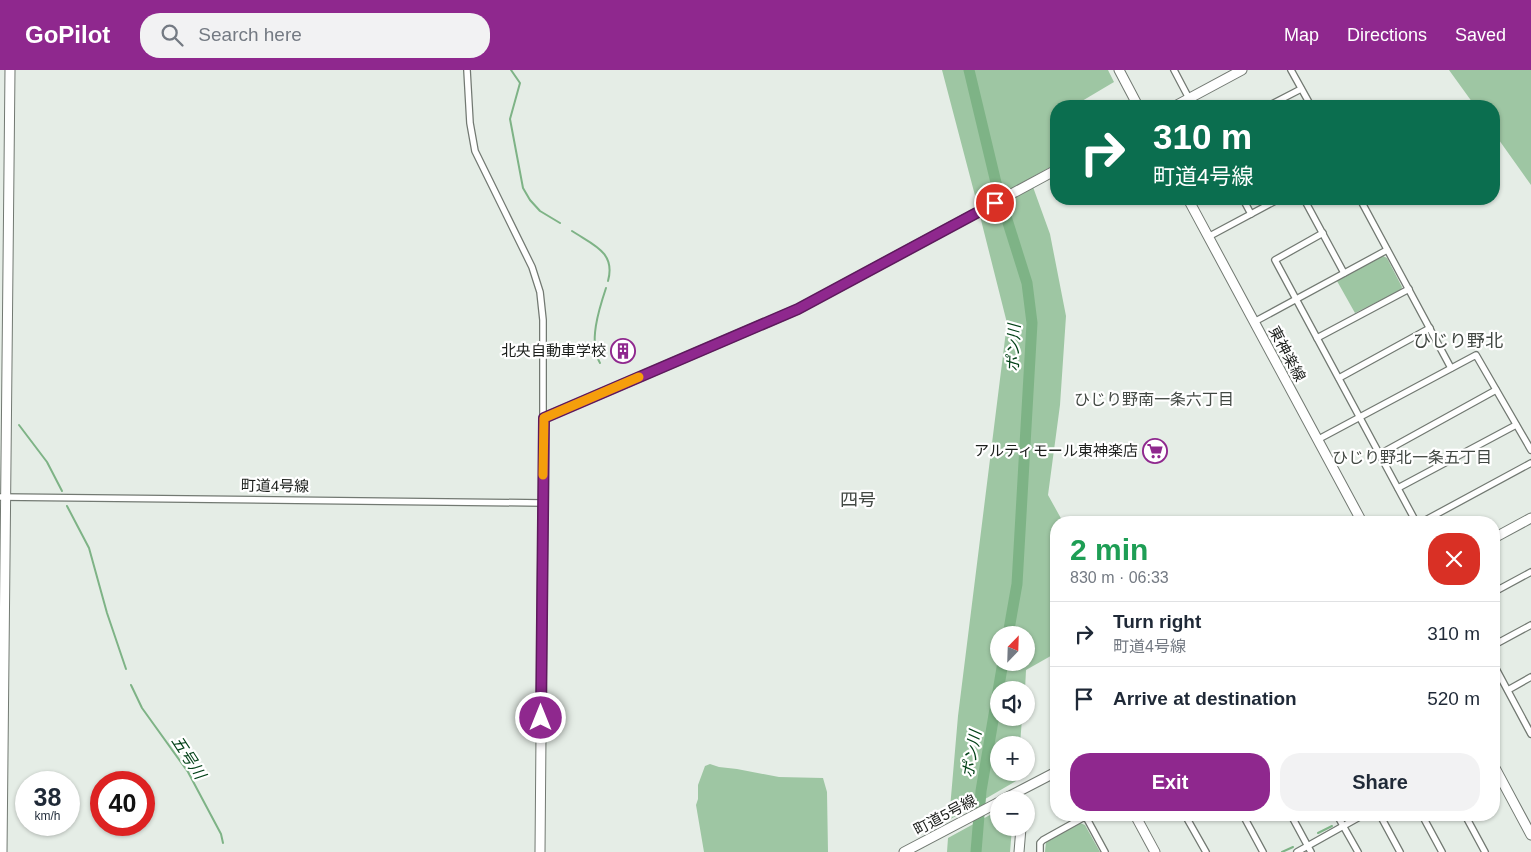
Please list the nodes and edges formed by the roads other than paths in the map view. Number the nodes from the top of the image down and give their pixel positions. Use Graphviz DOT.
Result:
graph roads {
  1 [pos="10,70"];
  2 [pos="466,70"];
  3 [pos="1118,70"];
  4 [pos="1174,70"];
  5 [pos="1242,70"];
  6 [pos="1291,70"];
  7 [pos="1301,89"];
  8 [pos="1135,100"];
  9 [pos="1190,100"];
  10 [pos="1194,100"];
  11 [pos="1280,100"];
  12 [pos="1307,100"];
  13 [pos="1050,173"];
  14 [pos="1191,205"];
  15 [pos="1246,205"];
  16 [pos="1268,205"];
  17 [pos="1307,205"];
  18 [pos="1363,205"];
  19 [pos="1251,214"];
  20 [pos="1323,233"];
  21 [pos="1208,237"];
  22 [pos="1387,250"];
  23 [pos="1344,273"];
  24 [pos="1409,289"];
  25 [pos="1296,300"];
  26 [pos="1254,322"];
  27 [pos="1430,328"];
  28 [pos="1317,338"];
  29 [pos="1451,368"];
  30 [pos="1339,378"];
  31 [pos="1496,390"];
  32 [pos="544,418"];
  33 [pos="1359,418"];
  34 [pos="1516,425"];
  35 [pos="1317,440"];
  36 [pos="1531,450"];
  37 [pos="1380,454"];
  38 [pos="1531,463"];
  39 [pos="1398,488"];
  40 [pos="3,497"];
  41 [pos="543,503"];
  42 [pos="1359,516"];
  43 [pos="1413,516"];
  44 [pos="1433,516"];
  45 [pos="1531,518"];
  46 [pos="1500,535"];
  47 [pos="1531,572"];
  48 [pos="1500,589"];
  49 [pos="1531,625"];
  50 [pos="1500,642"];
  51 [pos="1500,676"];
  52 [pos="1531,678"];
  53 [pos="1508,690"];
  54 [pos="1529,726"];
  55 [pos="1531,734"];
  56 [pos="1050,776"];
  57 [pos="1500,777"];
  58 [pos="1027,791"];
  59 [pos="990,807"];
  60 [pos="1078,821"];
  61 [pos="1090,821"];
  62 [pos="1138,821"];
  63 [pos="1188,821"];
  64 [pos="1246,821"];
  65 [pos="1295,821"];
  66 [pos="1340,821"];
  67 [pos="1352,821"];
  68 [pos="1383,821"];
  69 [pos="1425,821"];
  70 [pos="1468,821"];
  71 [pos="1343,826"];
  72 [pos="1531,835"];
  73 [pos="1020,836"];
  74 [pos="1308,846"];
  75 [pos="2,852"];
  76 [pos="540,852"];
  77 [pos="904,852"];
  78 [pos="1019,852"];
  79 [pos="1040,852"];
  80 [pos="1106,852"];
  81 [pos="1155,852"];
  82 [pos="1206,852"];
  83 [pos="1263,852"];
  84 [pos="1297,852"];
  85 [pos="1311,852"];
  86 [pos="1358,852"];
  87 [pos="1400,852"];
  88 [pos="1442,852"];
  89 [pos="1485,852"];
  1 -- 40 [label="street"];
  2 -- 32 [label="street"];
  3 -- 8 [label="street"];
  4 -- 9 [label="street"];
  5 -- 10 [label="street"];
  6 -- 7 [label="street"];
  7 -- 11 [label="street"];
  7 -- 12 [label="street"];
  13 -- 32 [label="street"];
  14 -- 21 [label="street, 東神楽線"];
  15 -- 19 [label="street"];
  16 -- 19 [label="street"];
  17 -- 20 [label="street"];
  18 -- 22 [label="street"];
  19 -- 21 [label="street"];
  20 -- 23 [label="street"];
  20 -- 25 [label="street"];
  21 -- 26 [label="street, 東神楽線"];
  22 -- 23 [label="street"];
  22 -- 24 [label="street"];
  23 -- 25 [label="street"];
  24 -- 27 [label="street"];
  24 -- 28 [label="street"];
  25 -- 26 [label="street"];
  25 -- 28 [label="street"];
  26 -- 35 [label="street, 東神楽線"];
  27 -- 29 [label="street"];
  27 -- 30 [label="street"];
  28 -- 30 [label="street"];
  29 -- 31 [label="street"];
  29 -- 33 [label="street"];
  30 -- 33 [label="street"];
  31 -- 34 [label="street"];
  31 -- 37 [label="street"];
  32 -- 41 [label="street"];
  33 -- 35 [label="street"];
  33 -- 37 [label="street"];
  34 -- 36 [label="street"];
  34 -- 39 [label="street"];
  35 -- 42 [label="street, 東神楽線"];
  37 -- 39 [label="street"];
  38 -- 44 [label="street"];
  39 -- 43 [label="street"];
  40 -- 41 [label="street, 町道4号線"];
  40 -- 75 [label="street"];
  41 -- 76 [label="street"];
  45 -- 46 [label="street"];
  47 -- 48 [label="street"];
  49 -- 50 [label="street"];
  51 -- 53 [label="street"];
  52 -- 53 [label="street"];
  53 -- 54 [label="street"];
  54 -- 55 [label="street"];
  56 -- 58 [label="street, 町道5号線"];
  57 -- 72 [label="street"];
  59 -- 77 [label="street, 町道5号線"];
  60 -- 79 [label="street"];
  61 -- 80 [label="street"];
  62 -- 81 [label="street"];
  63 -- 82 [label="street"];
  64 -- 83 [label="street"];
  65 -- 74 [label="street"];
  66 -- 71 [label="street"];
  67 -- 71 [label="street"];
  68 -- 87 [label="street"];
  69 -- 88 [label="street"];
  70 -- 89 [label="street"];
  71 -- 74 [label="street"];
  71 -- 86 [label="street"];
  73 -- 78 [label="street"];
  74 -- 84 [label="street"];
  74 -- 85 [label="street"];
}
